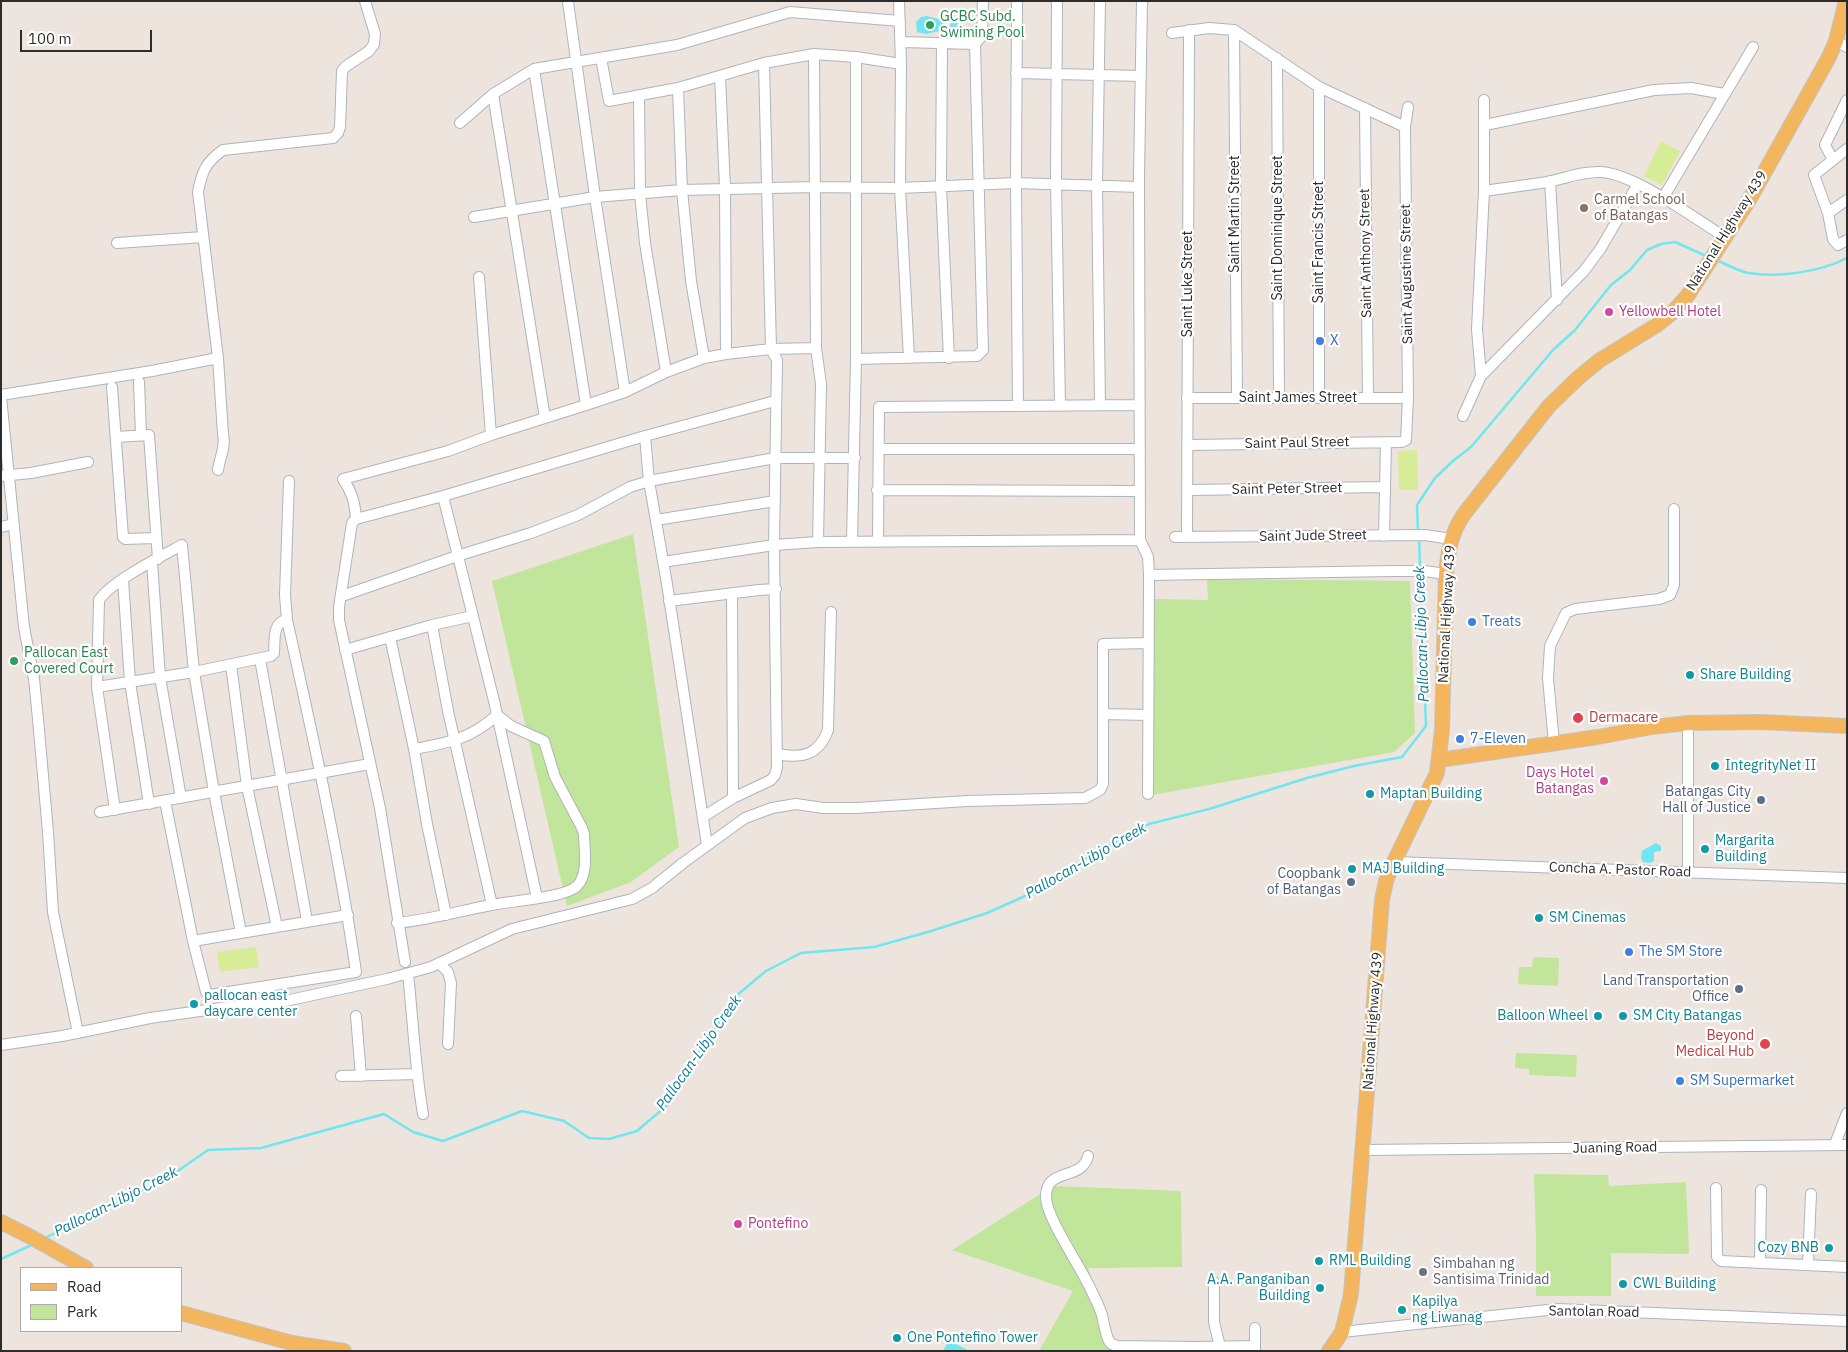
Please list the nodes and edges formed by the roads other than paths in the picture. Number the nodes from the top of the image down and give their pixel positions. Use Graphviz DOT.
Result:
graph roads {
  1 [pos="365,1"];
  2 [pos="899,1"];
  3 [pos="983,1"];
  4 [pos="1017,1"];
  5 [pos="1058,1"];
  6 [pos="1100,1"];
  7 [pos="1142,1"];
  8 [pos="1846,1"];
  9 [pos="568,2"];
  10 [pos="900,21"];
  11 [pos="1189,30"];
  12 [pos="1234,30"];
  13 [pos="1172,33"];
  14 [pos="901,42"];
  15 [pos="942,42"];
  16 [pos="975,44"];
  17 [pos="1841,44"];
  18 [pos="1753,47"];
  19 [pos="814,54"];
  20 [pos="856,57"];
  21 [pos="601,58"];
  22 [pos="1277,58"];
  23 [pos="576,63"];
  24 [pos="764,63"];
  25 [pos="901,64"];
  26 [pos="534,69"];
  27 [pos="1016,73"];
  28 [pos="1057,73"];
  29 [pos="1098,74"];
  30 [pos="720,76"];
  31 [pos="1141,76"];
  32 [pos="1319,86"];
  33 [pos="678,88"];
  34 [pos="494,94"];
  35 [pos="1724,94"];
  36 [pos="639,96"];
  37 [pos="1484,100"];
  38 [pos="1847,100"];
  39 [pos="1408,107"];
  40 [pos="1365,108"];
  41 [pos="460,123"];
  42 [pos="1485,125"];
  43 [pos="1405,127"];
  44 [pos="1847,149"];
  45 [pos="1833,160"];
  46 [pos="1550,181"];
  47 [pos="1016,183"];
  48 [pos="1056,184"];
  49 [pos="1638,184"];
  50 [pos="978,185"];
  51 [pos="1097,185"];
  52 [pos="941,186"];
  53 [pos="814,187"];
  54 [pos="1139,187"];
  55 [pos="725,188"];
  56 [pos="768,188"];
  57 [pos="855,188"];
  58 [pos="900,188"];
  59 [pos="682,190"];
  60 [pos="1484,191"];
  61 [pos="640,194"];
  62 [pos="595,197"];
  63 [pos="1663,198"];
  64 [pos="1847,200"];
  65 [pos="554,203"];
  66 [pos="513,211"];
  67 [pos="1828,213"];
  68 [pos="474,217"];
  69 [pos="202,237"];
  70 [pos="1847,240"];
  71 [pos="1723,242"];
  72 [pos="116,243"];
  73 [pos="479,277"];
  74 [pos="1557,300"];
  75 [pos="816,348"];
  76 [pos="771,349"];
  77 [pos="726,354"];
  78 [pos="218,358"];
  79 [pos="704,358"];
  80 [pos="909,358"];
  81 [pos="949,358"];
  82 [pos="856,359"];
  83 [pos="666,372"];
  84 [pos="1481,376"];
  85 [pos="139,382"];
  86 [pos="112,387"];
  87 [pos="625,392"];
  88 [pos="1,396"];
  89 [pos="1187,398"];
  90 [pos="1236,398"];
  91 [pos="1279,398"];
  92 [pos="1319,398"];
  93 [pos="1368,398"];
  94 [pos="1408,398"];
  95 [pos="775,401"];
  96 [pos="586,405"];
  97 [pos="1100,405"];
  98 [pos="1140,405"];
  99 [pos="1018,406"];
  100 [pos="1060,406"];
  101 [pos="1464,416"];
  102 [pos="545,418"];
  103 [pos="141,435"];
  104 [pos="491,435"];
  105 [pos="645,436"];
  106 [pos="116,437"];
  107 [pos="1406,440"];
  108 [pos="1386,442"];
  109 [pos="1188,445"];
  110 [pos="879,449"];
  111 [pos="1140,449"];
  112 [pos="775,458"];
  113 [pos="855,458"];
  114 [pos="819,459"];
  115 [pos="88,462"];
  116 [pos="218,470"];
  117 [pos="5,475"];
  118 [pos="289,481"];
  119 [pos="649,481"];
  120 [pos="1385,487"];
  121 [pos="878,490"];
  122 [pos="1140,490"];
  123 [pos="1189,490"];
  124 [pos="443,496"];
  125 [pos="775,501"];
  126 [pos="1674,509"];
  127 [pos="356,519"];
  128 [pos="656,520"];
  129 [pos="14,524"];
  130 [pos="1,527"];
  131 [pos="1384,536"];
  132 [pos="1175,537"];
  133 [pos="1187,537"];
  134 [pos="156,538"];
  135 [pos="1451,539"];
  136 [pos="1140,540"];
  137 [pos="852,541"];
  138 [pos="878,541"];
  139 [pos="818,542"];
  140 [pos="774,545"];
  141 [pos="457,556"];
  142 [pos="155,561"];
  143 [pos="663,562"];
  144 [pos="1446,574"];
  145 [pos="1149,575"];
  146 [pos="123,580"];
  147 [pos="776,589"];
  148 [pos="732,594"];
  149 [pos="342,596"];
  150 [pos="669,600"];
  151 [pos="831,612"];
  152 [pos="473,616"];
  153 [pos="287,620"];
  154 [pos="432,625"];
  155 [pos="390,637"];
  156 [pos="1148,643"];
  157 [pos="345,650"];
  158 [pos="260,659"];
  159 [pos="231,665"];
  160 [pos="194,672"];
  161 [pos="160,677"];
  162 [pos="130,682"];
  163 [pos="97,687"];
  164 [pos="1102,714"];
  165 [pos="497,715"];
  166 [pos="1148,715"];
  167 [pos="1688,723"];
  168 [pos="1847,726"];
  169 [pos="455,741"];
  170 [pos="1554,743"];
  171 [pos="414,749"];
  172 [pos="777,754"];
  173 [pos="1439,760"];
  174 [pos="370,764"];
  175 [pos="322,772"];
  176 [pos="282,780"];
  177 [pos="247,786"];
  178 [pos="214,792"];
  179 [pos="1148,794"];
  180 [pos="181,798"];
  181 [pos="733,798"];
  182 [pos="165,801"];
  183 [pos="149,804"];
  184 [pos="115,810"];
  185 [pos="100,812"];
  186 [pos="703,817"];
  187 [pos="707,845"];
  188 [pos="1394,862"];
  189 [pos="1688,872"];
  190 [pos="1847,878"];
  191 [pos="537,898"];
  192 [pos="492,905"];
  193 [pos="348,915"];
  194 [pos="446,915"];
  195 [pos="307,921"];
  196 [pos="397,923"];
  197 [pos="277,926"];
  198 [pos="241,933"];
  199 [pos="194,941"];
  200 [pos="404,962"];
  201 [pos="439,963"];
  202 [pos="408,974"];
  203 [pos="356,1016"];
  204 [pos="78,1033"];
  205 [pos="448,1044"];
  206 [pos="1,1045"];
  207 [pos="416,1074"];
  208 [pos="340,1076"];
  209 [pos="360,1076"];
  210 [pos="1847,1113"];
  211 [pos="423,1114"];
  212 [pos="1835,1144"];
  213 [pos="1847,1145"];
  214 [pos="1363,1150"];
  215 [pos="1088,1156"];
  216 [pos="1716,1188"];
  217 [pos="1761,1190"];
  218 [pos="1811,1194"];
  219 [pos="1,1222"];
  220 [pos="1760,1262"];
  221 [pos="1808,1264"];
  222 [pos="84,1267"];
  223 [pos="1847,1267"];
  224 [pos="1214,1282"];
  225 [pos="182,1313"];
  226 [pos="1847,1321"];
  227 [pos="1255,1328"];
  228 [pos="1342,1332"];
  229 [pos="1220,1347"];
  230 [pos="1254,1348"];
  231 [pos="344,1351"];
  232 [pos="1329,1351"];
  1 -- 69 [label="street"];
  2 -- 10 [label="street"];
  3 -- 16 [label="street"];
  4 -- 27 [label="street"];
  5 -- 28 [label="street"];
  6 -- 29 [label="street"];
  7 -- 31 [label="street"];
  8 -- 17 [label="main road, National Highway 439"];
  9 -- 23 [label="street"];
  10 -- 14 [label="street"];
  10 -- 21 [label="street"];
  11 -- 12 [label="street"];
  11 -- 13 [label="street"];
  11 -- 89 [label="street, Saint Luke Street"];
  12 -- 22 [label="street"];
  12 -- 90 [label="street, Saint Martin Street"];
  14 -- 15 [label="street"];
  14 -- 25 [label="street"];
  15 -- 16 [label="street"];
  15 -- 52 [label="street"];
  16 -- 50 [label="street"];
  17 -- 71 [label="main road, National Highway 439"];
  18 -- 35 [label="street"];
  19 -- 20 [label="street"];
  19 -- 24 [label="street"];
  19 -- 53 [label="street"];
  20 -- 25 [label="street"];
  20 -- 57 [label="street"];
  21 -- 23 [label="street"];
  21 -- 36 [label="street"];
  22 -- 32 [label="street"];
  22 -- 91 [label="street, Saint Dominique Street"];
  23 -- 26 [label="street"];
  23 -- 62 [label="street"];
  24 -- 30 [label="street"];
  24 -- 56 [label="street"];
  25 -- 58 [label="street"];
  26 -- 34 [label="street"];
  26 -- 65 [label="street"];
  27 -- 28 [label="street"];
  27 -- 47 [label="street"];
  28 -- 29 [label="street"];
  28 -- 48 [label="street"];
  29 -- 31 [label="street"];
  29 -- 51 [label="street"];
  30 -- 33 [label="street"];
  30 -- 55 [label="street"];
  31 -- 54 [label="street"];
  32 -- 40 [label="street"];
  32 -- 92 [label="street, Saint Francis Street"];
  33 -- 36 [label="street"];
  33 -- 59 [label="street"];
  34 -- 41 [label="street"];
  34 -- 66 [label="street"];
  35 -- 42 [label="street"];
  35 -- 63 [label="street"];
  36 -- 61 [label="street"];
  37 -- 42 [label="street"];
  38 -- 45 [label="street"];
  39 -- 43 [label="street, Saint Augustine Street"];
  40 -- 43 [label="street"];
  40 -- 93 [label="street, Saint Anthony Street"];
  42 -- 60 [label="street"];
  43 -- 94 [label="street, Saint Augustine Street"];
  44 -- 45 [label="street"];
  45 -- 67 [label="street"];
  46 -- 49 [label="street"];
  46 -- 60 [label="street"];
  46 -- 74 [label="street"];
  47 -- 48 [label="street"];
  47 -- 50 [label="street"];
  47 -- 99 [label="street"];
  48 -- 51 [label="street"];
  48 -- 100 [label="street"];
  49 -- 63 [label="street"];
  49 -- 74 [label="street"];
  50 -- 52 [label="street"];
  50 -- 81 [label="street"];
  51 -- 54 [label="street"];
  51 -- 97 [label="street"];
  52 -- 58 [label="street"];
  52 -- 81 [label="street"];
  53 -- 56 [label="street"];
  53 -- 57 [label="street"];
  53 -- 75 [label="street"];
  54 -- 98 [label="street"];
  55 -- 56 [label="street"];
  55 -- 59 [label="street"];
  55 -- 77 [label="street"];
  56 -- 76 [label="street"];
  57 -- 58 [label="street"];
  57 -- 82 [label="street"];
  58 -- 80 [label="street"];
  59 -- 61 [label="street"];
  59 -- 79 [label="street"];
  60 -- 84 [label="street"];
  61 -- 62 [label="street"];
  61 -- 83 [label="street"];
  62 -- 65 [label="street"];
  62 -- 87 [label="street"];
  63 -- 71 [label="street"];
  64 -- 67 [label="street"];
  65 -- 66 [label="street"];
  65 -- 96 [label="street"];
  66 -- 68 [label="street"];
  66 -- 102 [label="street"];
  67 -- 70 [label="street"];
  69 -- 72 [label="street"];
  69 -- 78 [label="street"];
  71 -- 135 [label="main road, National Highway 439"];
  73 -- 104 [label="street"];
  74 -- 84 [label="street"];
  75 -- 76 [label="street"];
  75 -- 114 [label="street"];
  76 -- 77 [label="street"];
  76 -- 95 [label="street"];
  77 -- 79 [label="street"];
  78 -- 88 [label="street"];
  78 -- 116 [label="street"];
  79 -- 83 [label="street"];
  80 -- 81 [label="street"];
  80 -- 82 [label="street"];
  82 -- 113 [label="street"];
  83 -- 87 [label="street"];
  84 -- 101 [label="street"];
  85 -- 103 [label="street"];
  86 -- 106 [label="street"];
  87 -- 96 [label="street"];
  88 -- 117 [label="street"];
  89 -- 90 [label="street, Saint James Street"];
  89 -- 109 [label="street, Saint Luke Street"];
  90 -- 91 [label="street, Saint James Street"];
  91 -- 92 [label="street, Saint James Street"];
  92 -- 93 [label="street, Saint James Street"];
  93 -- 94 [label="street, Saint James Street"];
  94 -- 107 [label="street, Saint Augustine Street"];
  95 -- 105 [label="street"];
  95 -- 112 [label="street"];
  96 -- 102 [label="street"];
  97 -- 98 [label="street"];
  97 -- 100 [label="street"];
  98 -- 111 [label="street"];
  99 -- 100 [label="street"];
  99 -- 110 [label="street"];
  102 -- 104 [label="street"];
  103 -- 106 [label="street"];
  103 -- 134 [label="street"];
  104 -- 127 [label="street"];
  105 -- 119 [label="street"];
  105 -- 124 [label="street"];
  106 -- 134 [label="street"];
  107 -- 108 [label="street, Saint Paul Street"];
  108 -- 109 [label="street, Saint Paul Street"];
  108 -- 120 [label="street"];
  109 -- 123 [label="street, Saint Luke Street"];
  110 -- 111 [label="street"];
  110 -- 121 [label="street"];
  111 -- 122 [label="street"];
  112 -- 114 [label="street"];
  112 -- 119 [label="street"];
  112 -- 125 [label="street"];
  113 -- 114 [label="street"];
  113 -- 137 [label="street"];
  114 -- 139 [label="street"];
  115 -- 117 [label="street"];
  117 -- 129 [label="street"];
  118 -- 153 [label="street"];
  119 -- 128 [label="street"];
  119 -- 141 [label="street"];
  120 -- 123 [label="street, Saint Peter Street"];
  120 -- 131 [label="street"];
  121 -- 122 [label="street"];
  121 -- 138 [label="street"];
  122 -- 136 [label="street"];
  123 -- 133 [label="street, Saint Luke Street"];
  124 -- 127 [label="street"];
  124 -- 141 [label="street"];
  125 -- 128 [label="street"];
  125 -- 140 [label="street"];
  126 -- 170 [label="street"];
  127 -- 149 [label="street"];
  128 -- 143 [label="street"];
  129 -- 130 [label="street"];
  129 -- 204 [label="street"];
  131 -- 133 [label="street, Saint Jude Street"];
  131 -- 135 [label="street, Saint Jude Street"];
  132 -- 133 [label="street, Saint Jude Street"];
  134 -- 142 [label="street"];
  135 -- 144 [label="main road, National Highway 439"];
  136 -- 138 [label="street"];
  136 -- 145 [label="street"];
  137 -- 138 [label="street"];
  137 -- 139 [label="street"];
  139 -- 140 [label="street"];
  140 -- 143 [label="street"];
  140 -- 147 [label="street"];
  141 -- 149 [label="street"];
  141 -- 152 [label="street"];
  142 -- 146 [label="street"];
  142 -- 160 [label="street"];
  142 -- 161 [label="street"];
  143 -- 150 [label="street"];
  144 -- 145 [label="street"];
  144 -- 173 [label="main road, National Highway 439"];
  145 -- 156 [label="street"];
  146 -- 162 [label="street"];
  146 -- 163 [label="street"];
  147 -- 148 [label="street"];
  147 -- 172 [label="street"];
  148 -- 150 [label="street"];
  148 -- 181 [label="street"];
  149 -- 157 [label="street"];
  150 -- 186 [label="street"];
  151 -- 172 [label="street"];
  152 -- 154 [label="street"];
  152 -- 165 [label="street"];
  153 -- 158 [label="street"];
  153 -- 175 [label="street"];
  154 -- 155 [label="street"];
  154 -- 169 [label="street"];
  155 -- 157 [label="street"];
  155 -- 171 [label="street"];
  156 -- 164 [label="street"];
  156 -- 166 [label="street"];
  157 -- 174 [label="street"];
  158 -- 159 [label="street"];
  158 -- 176 [label="street"];
  159 -- 160 [label="street"];
  159 -- 177 [label="street"];
  160 -- 161 [label="street"];
  160 -- 178 [label="street"];
  161 -- 162 [label="street"];
  161 -- 180 [label="street"];
  162 -- 163 [label="street"];
  162 -- 183 [label="street"];
  163 -- 184 [label="street"];
  164 -- 166 [label="street"];
  164 -- 187 [label="street"];
  165 -- 169 [label="street"];
  165 -- 191 [label="street"];
  165 -- 191 [label="street"];
  166 -- 179 [label="street"];
  167 -- 168 [label="main road"];
  167 -- 170 [label="main road"];
  167 -- 189 [label="street"];
  169 -- 171 [label="street"];
  169 -- 192 [label="street"];
  170 -- 173 [label="main road"];
  171 -- 194 [label="street"];
  172 -- 181 [label="street"];
  173 -- 188 [label="main road, National Highway 439"];
  174 -- 175 [label="street"];
  174 -- 196 [label="street"];
  175 -- 176 [label="street"];
  175 -- 193 [label="street"];
  176 -- 177 [label="street"];
  176 -- 195 [label="street"];
  177 -- 178 [label="street"];
  177 -- 197 [label="street"];
  178 -- 180 [label="street"];
  178 -- 198 [label="street"];
  180 -- 182 [label="street"];
  181 -- 186 [label="street"];
  182 -- 183 [label="street"];
  182 -- 199 [label="street"];
  183 -- 184 [label="street"];
  184 -- 185 [label="street"];
  186 -- 187 [label="street"];
  187 -- 201 [label="street"];
  188 -- 189 [label="street, Concha A. Pastor Road"];
  188 -- 214 [label="main road, National Highway 439"];
  189 -- 190 [label="street, Concha A. Pastor Road"];
  191 -- 192 [label="street"];
  192 -- 194 [label="street"];
  193 -- 195 [label="street"];
  193 -- 199 [label="street"];
  194 -- 196 [label="street"];
  195 -- 197 [label="street"];
  196 -- 200 [label="street"];
  197 -- 198 [label="street"];
  198 -- 199 [label="street"];
  201 -- 202 [label="street"];
  201 -- 205 [label="street"];
  202 -- 204 [label="street"];
  202 -- 207 [label="street"];
  203 -- 209 [label="street"];
  204 -- 206 [label="street"];
  207 -- 209 [label="street"];
  207 -- 211 [label="street"];
  208 -- 209 [label="street"];
  210 -- 212 [label="street"];
  212 -- 213 [label="street, Juaning Road"];
  212 -- 214 [label="street, Juaning Road"];
  214 -- 228 [label="main road, National Highway 439"];
  215 -- 229 [label="street"];
  216 -- 220 [label="street"];
  217 -- 220 [label="street"];
  218 -- 221 [label="street"];
  219 -- 222 [label="main road"];
  220 -- 221 [label="street"];
  221 -- 223 [label="street"];
  224 -- 229 [label="street"];
  225 -- 231 [label="main road"];
  226 -- 228 [label="street, Santolan Road"];
  227 -- 230 [label="street"];
  228 -- 232 [label="main road, National Highway 439"];
  229 -- 230 [label="street"];
}
